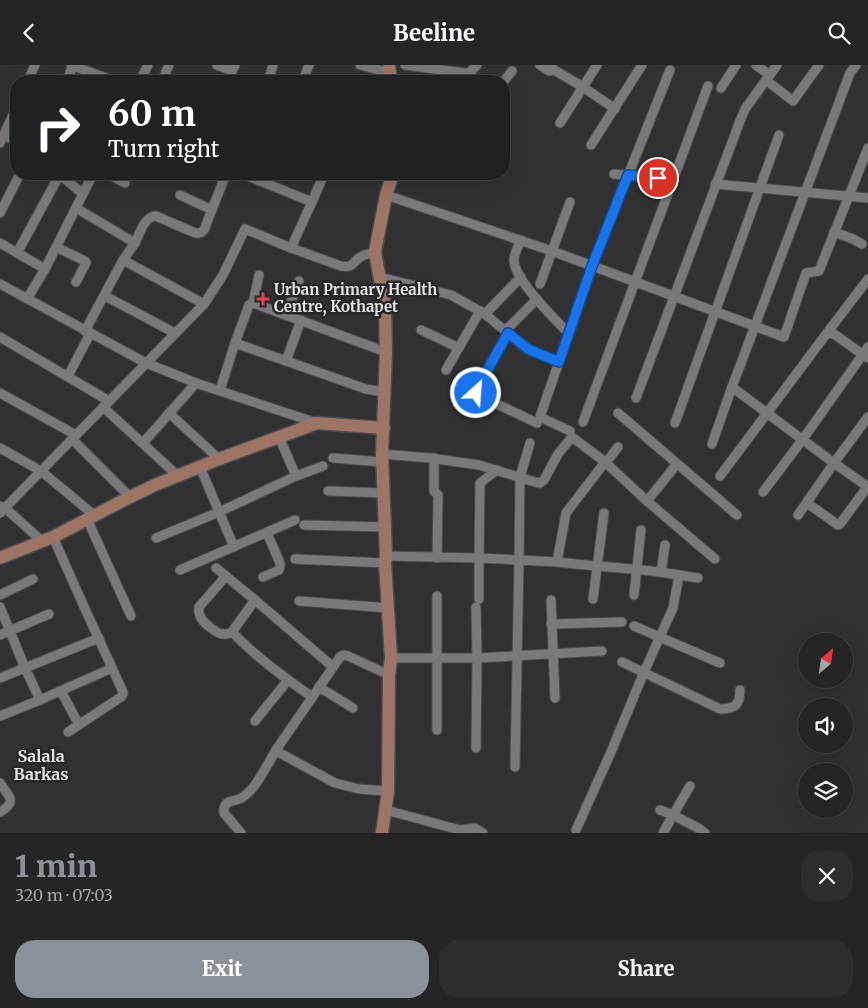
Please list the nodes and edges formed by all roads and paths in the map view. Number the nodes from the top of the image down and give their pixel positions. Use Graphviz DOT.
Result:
graph roads {
  1 [pos="72,65"];
  2 [pos="217,65"];
  3 [pos="235,65"];
  4 [pos="360,65"];
  5 [pos="405,65"];
  6 [pos="477,65"];
  7 [pos="540,65"];
  8 [pos="597,65"];
  9 [pos="642,65"];
  10 [pos="736,65"];
  11 [pos="756,65"];
  12 [pos="777,65"];
  13 [pos="820,65"];
  14 [pos="856,65"];
  15 [pos="552,67"];
  16 [pos="89,68"];
  17 [pos="512,71"];
  18 [pos="670,71"];
  19 [pos="390,73"];
  20 [pos="509,75"];
  21 [pos="768,78"];
  22 [pos="708,86"];
  23 [pos="583,87"];
  24 [pos="721,88"];
  25 [pos="615,109"];
  26 [pos="10,123"];
  27 [pos="560,123"];
  28 [pos="5,135"];
  29 [pos="778,135"];
  30 [pos="10,138"];
  31 [pos="0,143"];
  32 [pos="591,145"];
  33 [pos="868,148"];
  34 [pos="614,174"];
  35 [pos="628,175"];
  36 [pos="17,180"];
  37 [pos="57,180"];
  38 [pos="67,180"];
  39 [pos="90,180"];
  40 [pos="120,180"];
  41 [pos="224,180"];
  42 [pos="259,180"];
  43 [pos="321,180"];
  44 [pos="391,180"];
  45 [pos="673,180"];
  46 [pos="125,183"];
  47 [pos="716,184"];
  48 [pos="760,188"];
  49 [pos="805,192"];
  50 [pos="83,194"];
  51 [pos="180,195"];
  52 [pos="386,195"];
  53 [pos="848,197"];
  54 [pos="868,199"];
  55 [pos="312,202"];
  56 [pos="570,202"];
  57 [pos="76,208"];
  58 [pos="212,210"];
  59 [pos="0,213"];
  60 [pos="834,232"];
  61 [pos="521,240"];
  62 [pos="0,243"];
  63 [pos="135,243"];
  64 [pos="866,246"];
  65 [pos="56,247"];
  66 [pos="291,248"];
  67 [pos="552,251"];
  68 [pos="17,253"];
  69 [pos="375,253"];
  70 [pos="123,260"];
  71 [pos="592,266"];
  72 [pos="45,269"];
  73 [pos="259,275"];
  74 [pos="380,277"];
  75 [pos="521,277"];
  76 [pos="868,279"];
  77 [pos="299,281"];
  78 [pos="76,282"];
  79 [pos="635,282"];
  80 [pos="0,284"];
  81 [pos="540,284"];
  82 [pos="104,296"];
  83 [pos="674,296"];
  84 [pos="27,299"];
  85 [pos="537,299"];
  86 [pos="253,303"];
  87 [pos="204,304"];
  88 [pos="715,311"];
  89 [pos="482,312"];
  90 [pos="286,315"];
  91 [pos="301,319"];
  92 [pos="755,327"];
  93 [pos="422,330"];
  94 [pos="87,332"];
  95 [pos="506,332"];
  96 [pos="175,333"];
  97 [pos="827,333"];
  98 [pos="569,334"];
  99 [pos="0,337"];
  100 [pos="235,343"];
  101 [pos="459,348"];
  102 [pos="386,352"];
  103 [pos="866,353"];
  104 [pos="286,361"];
  105 [pos="559,362"];
  106 [pos="146,363"];
  107 [pos="446,370"];
  108 [pos="68,376"];
  109 [pos="196,383"];
  110 [pos="732,387"];
  111 [pos="220,390"];
  112 [pos="384,392"];
  113 [pos="0,393"];
  114 [pos="636,398"];
  115 [pos="106,404"];
  116 [pos="169,413"];
  117 [pos="618,413"];
  118 [pos="767,413"];
  119 [pos="868,417"];
  120 [pos="538,420"];
  121 [pos="583,421"];
  122 [pos="317,423"];
  123 [pos="675,423"];
  124 [pos="384,428"];
  125 [pos="570,431"];
  126 [pos="534,433"];
  127 [pos="74,437"];
  128 [pos="279,437"];
  129 [pos="803,439"];
  130 [pos="143,443"];
  131 [pos="530,443"];
  132 [pos="712,445"];
  133 [pos="618,447"];
  134 [pos="0,449"];
  135 [pos="333,458"];
  136 [pos="383,458"];
  137 [pos="434,458"];
  138 [pos="219,459"];
  139 [pos="605,462"];
  140 [pos="834,463"];
  141 [pos="677,464"];
  142 [pos="323,466"];
  143 [pos="200,467"];
  144 [pos="497,470"];
  145 [pos="41,471"];
  146 [pos="720,475"];
  147 [pos="178,476"];
  148 [pos="296,476"];
  149 [pos="520,477"];
  150 [pos="868,486"];
  151 [pos="328,491"];
  152 [pos="763,491"];
  153 [pos="384,493"];
  154 [pos="130,497"];
  155 [pos="808,500"];
  156 [pos="647,501"];
  157 [pos="2,509"];
  158 [pos="219,511"];
  159 [pos="604,513"];
  160 [pos="737,515"];
  161 [pos="798,515"];
  162 [pos="91,517"];
  163 [pos="295,520"];
  164 [pos="304,525"];
  165 [pos="384,527"];
  166 [pos="641,530"];
  167 [pos="267,533"];
  168 [pos="156,538"];
  169 [pos="48,539"];
  170 [pos="664,545"];
  171 [pos="234,547"];
  172 [pos="437,557"];
  173 [pos="0,558"];
  174 [pos="479,558"];
  175 [pos="295,559"];
  176 [pos="715,559"];
  177 [pos="385,560"];
  178 [pos="519,560"];
  179 [pos="557,562"];
  180 [pos="597,567"];
  181 [pos="216,568"];
  182 [pos="180,570"];
  183 [pos="637,570"];
  184 [pos="661,572"];
  185 [pos="679,575"];
  186 [pos="226,576"];
  187 [pos="263,577"];
  188 [pos="698,578"];
  189 [pos="34,579"];
  190 [pos="0,595"];
  191 [pos="634,595"];
  192 [pos="437,596"];
  193 [pos="593,599"];
  194 [pos="255,600"];
  195 [pos="550,600"];
  196 [pos="299,601"];
  197 [pos="0,607"];
  198 [pos="388,608"];
  199 [pos="49,614"];
  200 [pos="132,616"];
  201 [pos="622,622"];
  202 [pos="551,624"];
  203 [pos="634,627"];
  204 [pos="10,630"];
  205 [pos="232,632"];
  206 [pos="0,635"];
  207 [pos="99,638"];
  208 [pos="660,638"];
  209 [pos="602,651"];
  210 [pos="553,653"];
  211 [pos="517,656"];
  212 [pos="477,658"];
  213 [pos="391,659"];
  214 [pos="437,659"];
  215 [pos="622,662"];
  216 [pos="720,663"];
  217 [pos="333,667"];
  218 [pos="25,668"];
  219 [pos="112,668"];
  220 [pos="644,672"];
  221 [pos="389,675"];
  222 [pos="0,678"];
  223 [pos="288,680"];
  224 [pos="319,687"];
  225 [pos="740,690"];
  226 [pos="61,691"];
  227 [pos="312,697"];
  228 [pos="555,698"];
  229 [pos="40,700"];
  230 [pos="353,708"];
  231 [pos="0,716"];
  232 [pos="255,721"];
  233 [pos="79,725"];
  234 [pos="437,730"];
  235 [pos="68,732"];
  236 [pos="476,747"];
  237 [pos="276,751"];
  238 [pos="515,767"];
  239 [pos="0,783"];
  240 [pos="690,786"];
  241 [pos="388,791"];
  242 [pos="386,810"];
  243 [pos="660,811"];
  244 [pos="0,812"];
  245 [pos="673,815"];
  246 [pos="443,830"];
  247 [pos="576,830"];
  248 [pos="699,831"];
  249 [pos="241,833"];
  250 [pos="382,833"];
  251 [pos="483,833"];
  252 [pos="663,833"];
  1 -- 16 [label="street"];
  2 -- 3 [label="street"];
  4 -- 19 [label="street"];
  5 -- 6 [label="street"];
  7 -- 15 [label="street"];
  8 -- 23 [label="street"];
  9 -- 25 [label="street"];
  10 -- 24 [label="street"];
  11 -- 21 [label="street"];
  12 -- 21 [label="street"];
  13 -- 21 [label="street"];
  14 -- 49 [label="street"];
  15 -- 23 [label="street"];
  17 -- 20 [label="street"];
  18 -- 35 [label="street"];
  21 -- 47 [label="street"];
  22 -- 45 [label="street"];
  23 -- 25 [label="street"];
  23 -- 27 [label="street"];
  25 -- 32 [label="street"];
  26 -- 28 [label="street"];
  28 -- 30 [label="street"];
  28 -- 31 [label="street"];
  29 -- 48 [label="street"];
  33 -- 53 [label="street"];
  34 -- 35 [label="street"];
  35 -- 45 [label="street"];
  35 -- 71 [label="street"];
  36 -- 59 [label="street"];
  37 -- 68 [label="street"];
  38 -- 50 [label="street"];
  39 -- 50 [label="street"];
  40 -- 46 [label="street"];
  41 -- 58 [label="street"];
  42 -- 55 [label="street"];
  43 -- 55 [label="street"];
  44 -- 52 [label="street"];
  45 -- 79 [label="street"];
  47 -- 48 [label="street"];
  47 -- 83 [label="street"];
  48 -- 49 [label="street"];
  48 -- 88 [label="street"];
  49 -- 53 [label="street"];
  49 -- 92 [label="street"];
  50 -- 57 [label="street"];
  51 -- 58 [label="street"];
  52 -- 61 [label="street"];
  52 -- 69 [label="street"];
  53 -- 54 [label="street"];
  53 -- 60 [label="street"];
  55 -- 66 [label="street"];
  56 -- 67 [label="street"];
  57 -- 63 [label="street"];
  57 -- 65 [label="street"];
  58 -- 63 [label="street"];
  60 -- 64 [label="street"];
  60 -- 92 [label="street"];
  61 -- 67 [label="street"];
  61 -- 75 [label="street"];
  62 -- 68 [label="street"];
  63 -- 70 [label="street"];
  65 -- 72 [label="street"];
  65 -- 78 [label="street"];
  66 -- 69 [label="street"];
  66 -- 87 [label="street"];
  67 -- 71 [label="street"];
  67 -- 81 [label="street"];
  68 -- 72 [label="street"];
  69 -- 74 [label="street"];
  70 -- 82 [label="street"];
  70 -- 87 [label="street"];
  71 -- 79 [label="street"];
  71 -- 98 [label="street"];
  72 -- 84 [label="street"];
  73 -- 86 [label="street"];
  74 -- 89 [label="street"];
  74 -- 102 [label="street"];
  75 -- 85 [label="street"];
  75 -- 89 [label="street"];
  76 -- 97 [label="street"];
  77 -- 90 [label="street"];
  79 -- 83 [label="street"];
  79 -- 121 [label="street"];
  80 -- 84 [label="street"];
  82 -- 94 [label="street"];
  82 -- 96 [label="street"];
  83 -- 88 [label="street"];
  83 -- 114 [label="street"];
  84 -- 94 [label="street"];
  85 -- 95 [label="street"];
  85 -- 98 [label="street"];
  86 -- 90 [label="street"];
  86 -- 100 [label="street"];
  87 -- 96 [label="street"];
  88 -- 92 [label="street"];
  88 -- 123 [label="street"];
  89 -- 95 [label="street"];
  89 -- 101 [label="street"];
  90 -- 91 [label="street"];
  91 -- 102 [label="street"];
  91 -- 104 [label="street"];
  92 -- 110 [label="street"];
  93 -- 101 [label="street"];
  94 -- 106 [label="street"];
  94 -- 108 [label="street"];
  95 -- 105 [label="street"];
  95 -- 120 [label="street"];
  96 -- 106 [label="street"];
  97 -- 103 [label="street"];
  97 -- 118 [label="street"];
  98 -- 105 [label="street"];
  99 -- 108 [label="street"];
  100 -- 104 [label="street"];
  100 -- 111 [label="street"];
  101 -- 107 [label="street"];
  102 -- 112 [label="street"];
  103 -- 129 [label="street"];
  104 -- 112 [label="street"];
  105 -- 120 [label="street"];
  106 -- 109 [label="street"];
  106 -- 115 [label="street"];
  108 -- 115 [label="street"];
  109 -- 111 [label="street"];
  109 -- 116 [label="street"];
  110 -- 118 [label="street"];
  110 -- 132 [label="street"];
  111 -- 122 [label="street"];
  112 -- 124 [label="street"];
  113 -- 127 [label="street"];
  115 -- 127 [label="street"];
  115 -- 130 [label="street"];
  116 -- 130 [label="street"];
  116 -- 138 [label="street"];
  117 -- 141 [label="street"];
  118 -- 129 [label="street"];
  118 -- 146 [label="street"];
  119 -- 140 [label="street"];
  120 -- 125 [label="street"];
  120 -- 126 [label="street"];
  122 -- 124 [label="street"];
  122 -- 128 [label="street"];
  124 -- 136 [label="street"];
  127 -- 145 [label="street"];
  127 -- 154 [label="street"];
  128 -- 138 [label="street"];
  128 -- 148 [label="street"];
  129 -- 140 [label="street"];
  129 -- 152 [label="street"];
  130 -- 147 [label="street"];
  131 -- 149 [label="street"];
  133 -- 139 [label="street"];
  134 -- 145 [label="street"];
  135 -- 136 [label="street"];
  136 -- 137 [label="street"];
  136 -- 153 [label="street"];
  137 -- 144 [label="street"];
  137 -- 172 [label="street"];
  138 -- 143 [label="street"];
  139 -- 149 [label="street"];
  139 -- 156 [label="street"];
  139 -- 179 [label="street"];
  140 -- 150 [label="street"];
  140 -- 155 [label="street"];
  141 -- 156 [label="street"];
  141 -- 160 [label="street"];
  142 -- 148 [label="street"];
  143 -- 147 [label="street"];
  143 -- 158 [label="street"];
  144 -- 149 [label="street"];
  144 -- 174 [label="street"];
  145 -- 157 [label="street"];
  145 -- 162 [label="street"];
  147 -- 154 [label="street"];
  148 -- 158 [label="street"];
  149 -- 178 [label="street"];
  150 -- 155 [label="street"];
  151 -- 153 [label="street"];
  153 -- 165 [label="street"];
  154 -- 162 [label="street"];
  155 -- 161 [label="street"];
  156 -- 176 [label="street"];
  157 -- 169 [label="street"];
  158 -- 168 [label="street"];
  158 -- 171 [label="street"];
  159 -- 180 [label="street"];
  162 -- 169 [label="street"];
  162 -- 200 [label="street"];
  163 -- 167 [label="street"];
  164 -- 165 [label="street"];
  165 -- 177 [label="street"];
  166 -- 183 [label="street"];
  167 -- 171 [label="street"];
  167 -- 187 [label="street"];
  169 -- 173 [label="street"];
  169 -- 207 [label="street"];
  170 -- 184 [label="street"];
  171 -- 182 [label="street"];
  172 -- 174 [label="street"];
  172 -- 177 [label="street"];
  174 -- 178 [label="street"];
  174 -- 212 [label="street"];
  175 -- 177 [label="street"];
  177 -- 198 [label="street"];
  178 -- 179 [label="street"];
  178 -- 211 [label="street"];
  179 -- 180 [label="street"];
  180 -- 183 [label="street"];
  180 -- 193 [label="street"];
  181 -- 186 [label="street"];
  183 -- 184 [label="street"];
  183 -- 191 [label="street"];
  184 -- 185 [label="street"];
  185 -- 188 [label="street"];
  185 -- 208 [label="street"];
  186 -- 194 [label="street"];
  186 -- 205 [label="street"];
  189 -- 190 [label="street"];
  192 -- 214 [label="street"];
  194 -- 205 [label="street"];
  194 -- 217 [label="street"];
  195 -- 202 [label="street"];
  196 -- 198 [label="street"];
  197 -- 204 [label="street"];
  198 -- 213 [label="street"];
  199 -- 204 [label="street"];
  201 -- 202 [label="street"];
  202 -- 210 [label="street"];
  203 -- 208 [label="street"];
  204 -- 206 [label="street"];
  204 -- 218 [label="street"];
  205 -- 223 [label="street"];
  207 -- 218 [label="street"];
  207 -- 219 [label="street"];
  208 -- 216 [label="street"];
  208 -- 220 [label="street"];
  209 -- 210 [label="street"];
  210 -- 211 [label="street"];
  210 -- 228 [label="street"];
  211 -- 212 [label="street"];
  211 -- 238 [label="street"];
  212 -- 214 [label="street"];
  212 -- 236 [label="street"];
  213 -- 214 [label="street"];
  213 -- 221 [label="street"];
  214 -- 234 [label="street"];
  215 -- 220 [label="street"];
  217 -- 221 [label="street"];
  217 -- 224 [label="street"];
  218 -- 222 [label="street"];
  218 -- 229 [label="street"];
  219 -- 226 [label="street"];
  219 -- 233 [label="street"];
  220 -- 225 [label="street"];
  220 -- 247 [label="street"];
  221 -- 241 [label="street"];
  223 -- 227 [label="street"];
  223 -- 232 [label="street"];
  224 -- 227 [label="street"];
  224 -- 230 [label="street"];
  226 -- 229 [label="street"];
  226 -- 233 [label="street"];
  227 -- 237 [label="street"];
  229 -- 231 [label="street"];
  233 -- 235 [label="street"];
  237 -- 241 [label="street"];
  237 -- 249 [label="street"];
  239 -- 244 [label="street"];
  240 -- 245 [label="street"];
  241 -- 242 [label="street"];
  242 -- 246 [label="street"];
  242 -- 250 [label="street"];
  243 -- 245 [label="street"];
  245 -- 248 [label="street"];
  245 -- 252 [label="street"];
  246 -- 251 [label="street"];
}
